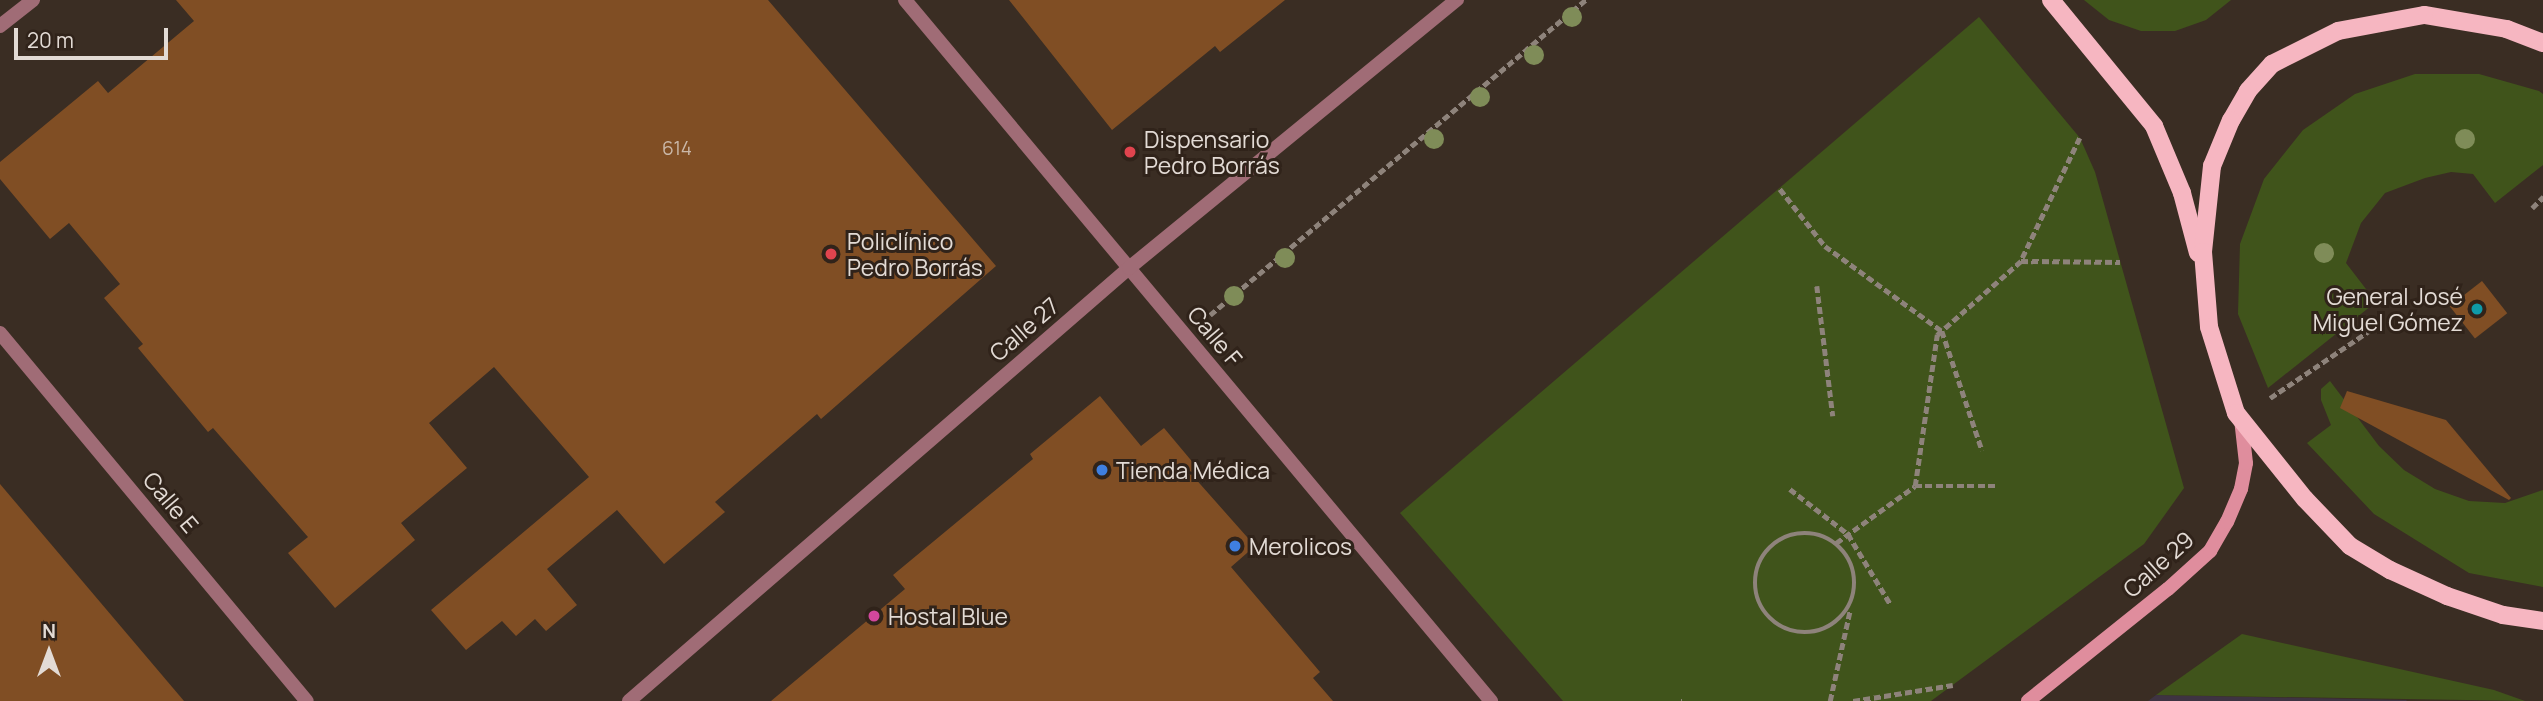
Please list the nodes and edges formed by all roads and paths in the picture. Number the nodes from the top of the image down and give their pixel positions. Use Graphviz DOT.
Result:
graph roads {
  1 [pos="33,0"];
  2 [pos="905,0"];
  3 [pos="1457,0"];
  4 [pos="1586,0"];
  5 [pos="2051,0"];
  6 [pos="2411,0"];
  7 [pos="2424,15"];
  8 [pos="0,26"];
  9 [pos="2543,43"];
  10 [pos="2080,138"];
  11 [pos="1780,189"];
  12 [pos="2543,197"];
  13 [pos="2532,208"];
  14 [pos="2021,261"];
  15 [pos="2120,262"];
  16 [pos="1129,268"];
  17 [pos="2203,270"];
  18 [pos="1817,286"];
  19 [pos="2372,329"];
  20 [pos="1942,331"];
  21 [pos="0,333"];
  22 [pos="1186,336"];
  23 [pos="1833,416"];
  24 [pos="2241,419"];
  25 [pos="1982,450"];
  26 [pos="1915,486"];
  27 [pos="1996,486"];
  28 [pos="1790,489"];
  29 [pos="1848,534"];
  30 [pos="1836,543"];
  31 [pos="1851,605"];
  32 [pos="1891,605"];
  33 [pos="2543,621"];
  34 [pos="1953,685"];
  35 [pos="307,701"];
  36 [pos="629,701"];
  37 [pos="1491,701"];
  38 [pos="1830,701"];
  39 [pos="1853,701"];
  40 [pos="2028,701"];
  1 -- 8 [label="street"];
  2 -- 16 [label="street, Calle F"];
  3 -- 16 [label="street, Calle 27"];
  4 -- 22 [label="path"];
  5 -- 17 [label="main road"];
  6 -- 7 [label="main road"];
  7 -- 9 [label="main road"];
  7 -- 17 [label="main road"];
  10 -- 14 [label="path"];
  11 -- 20 [label="path"];
  12 -- 13 [label="path"];
  14 -- 15 [label="path"];
  14 -- 20 [label="path"];
  16 -- 22 [label="street, Calle F"];
  16 -- 36 [label="street, Calle 27"];
  17 -- 24 [label="main road"];
  18 -- 23 [label="path"];
  19 -- 24 [label="path"];
  20 -- 25 [label="path"];
  20 -- 26 [label="path"];
  21 -- 35 [label="street, Calle E"];
  22 -- 37 [label="street, Calle F"];
  24 -- 33 [label="main road"];
  24 -- 40 [label="street, Calle 29"];
  26 -- 27 [label="path"];
  26 -- 29 [label="path"];
  28 -- 29 [label="path"];
  29 -- 30 [label="path"];
  29 -- 32 [label="path"];
  30 -- 31 [label="path"];
  30 -- 31 [label="path"];
  31 -- 38 [label="path"];
  34 -- 39 [label="path"];
}
